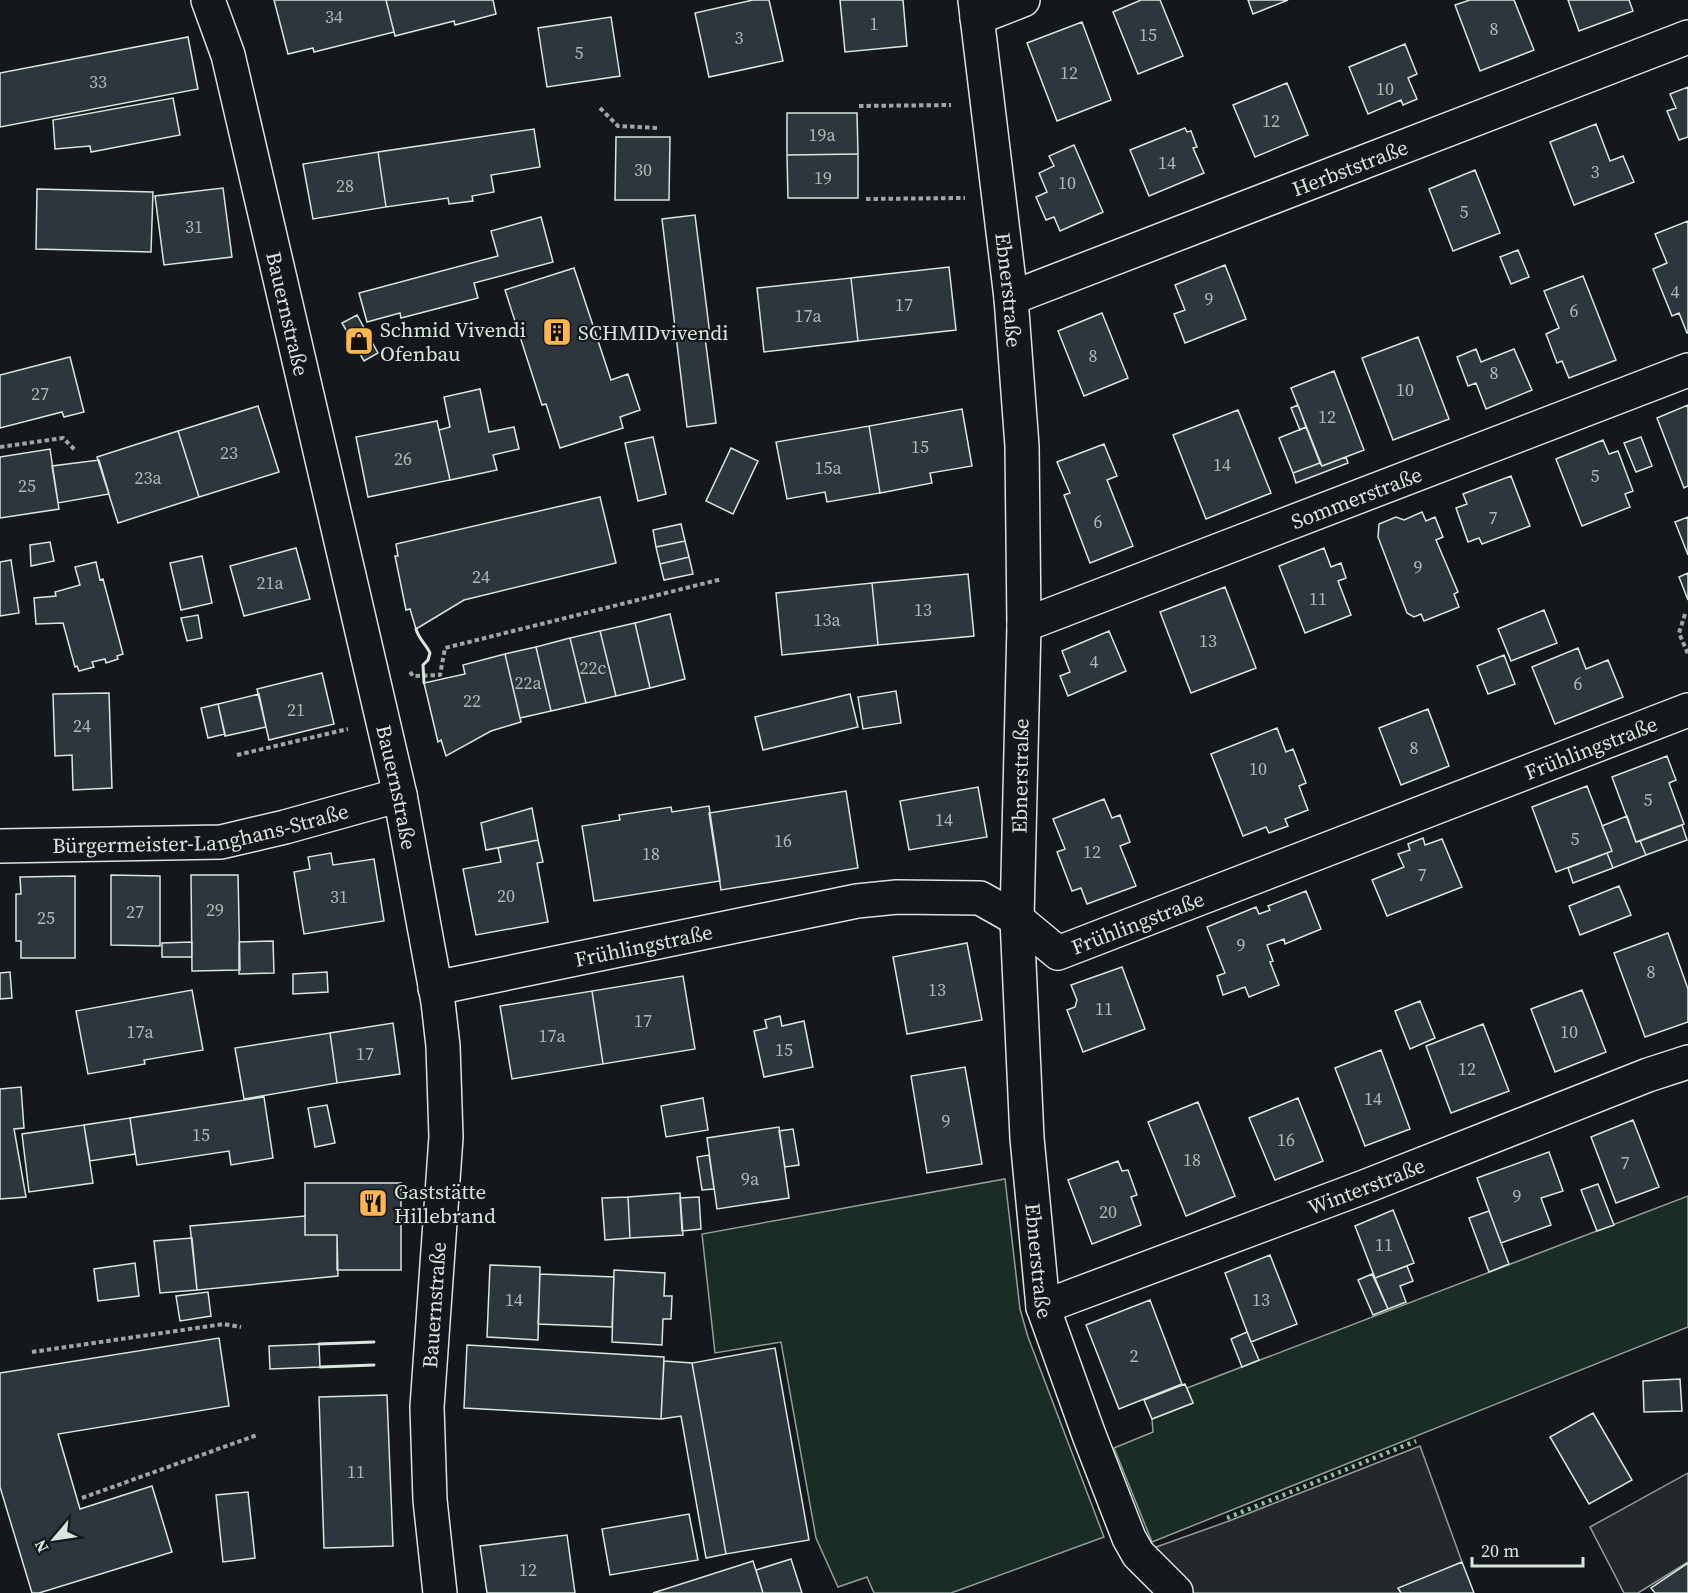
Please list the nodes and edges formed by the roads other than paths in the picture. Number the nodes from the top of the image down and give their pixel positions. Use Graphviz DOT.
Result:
graph roads {
  1 [pos="208,0"];
  2 [pos="1023,0"];
  3 [pos="976,9"];
  4 [pos="1688,37"];
  5 [pos="1011,298"];
  6 [pos="1688,370"];
  7 [pos="1024,625"];
  8 [pos="1688,710"];
  9 [pos="400,795"];
  10 [pos="0,846"];
  11 [pos="1017,919"];
  12 [pos="435,988"];
  13 [pos="1688,1062"];
  14 [pos="1043,1308"];
  15 [pos="1176,1592"];
  16 [pos="440,1593"];
  1 -- 9 [label="street, Bauernstraße"];
  2 -- 3 [label="street"];
  3 -- 5 [label="street, Ebnerstraße"];
  4 -- 5 [label="street, Herbststraße"];
  5 -- 7 [label="street, Ebnerstraße"];
  6 -- 7 [label="street, Sommerstraße"];
  7 -- 11 [label="street, Ebnerstraße"];
  8 -- 11 [label="street, Frühlingstraße"];
  9 -- 10 [label="street, Bürgermeister-Langhans-Straße"];
  9 -- 12 [label="street, Bauernstraße"];
  11 -- 12 [label="street, Frühlingstraße"];
  11 -- 14 [label="street, Ebnerstraße"];
  12 -- 16 [label="street, Bauernstraße"];
  13 -- 14 [label="street, Winterstraße"];
  14 -- 15 [label="street, Ebnerstraße"];
}
